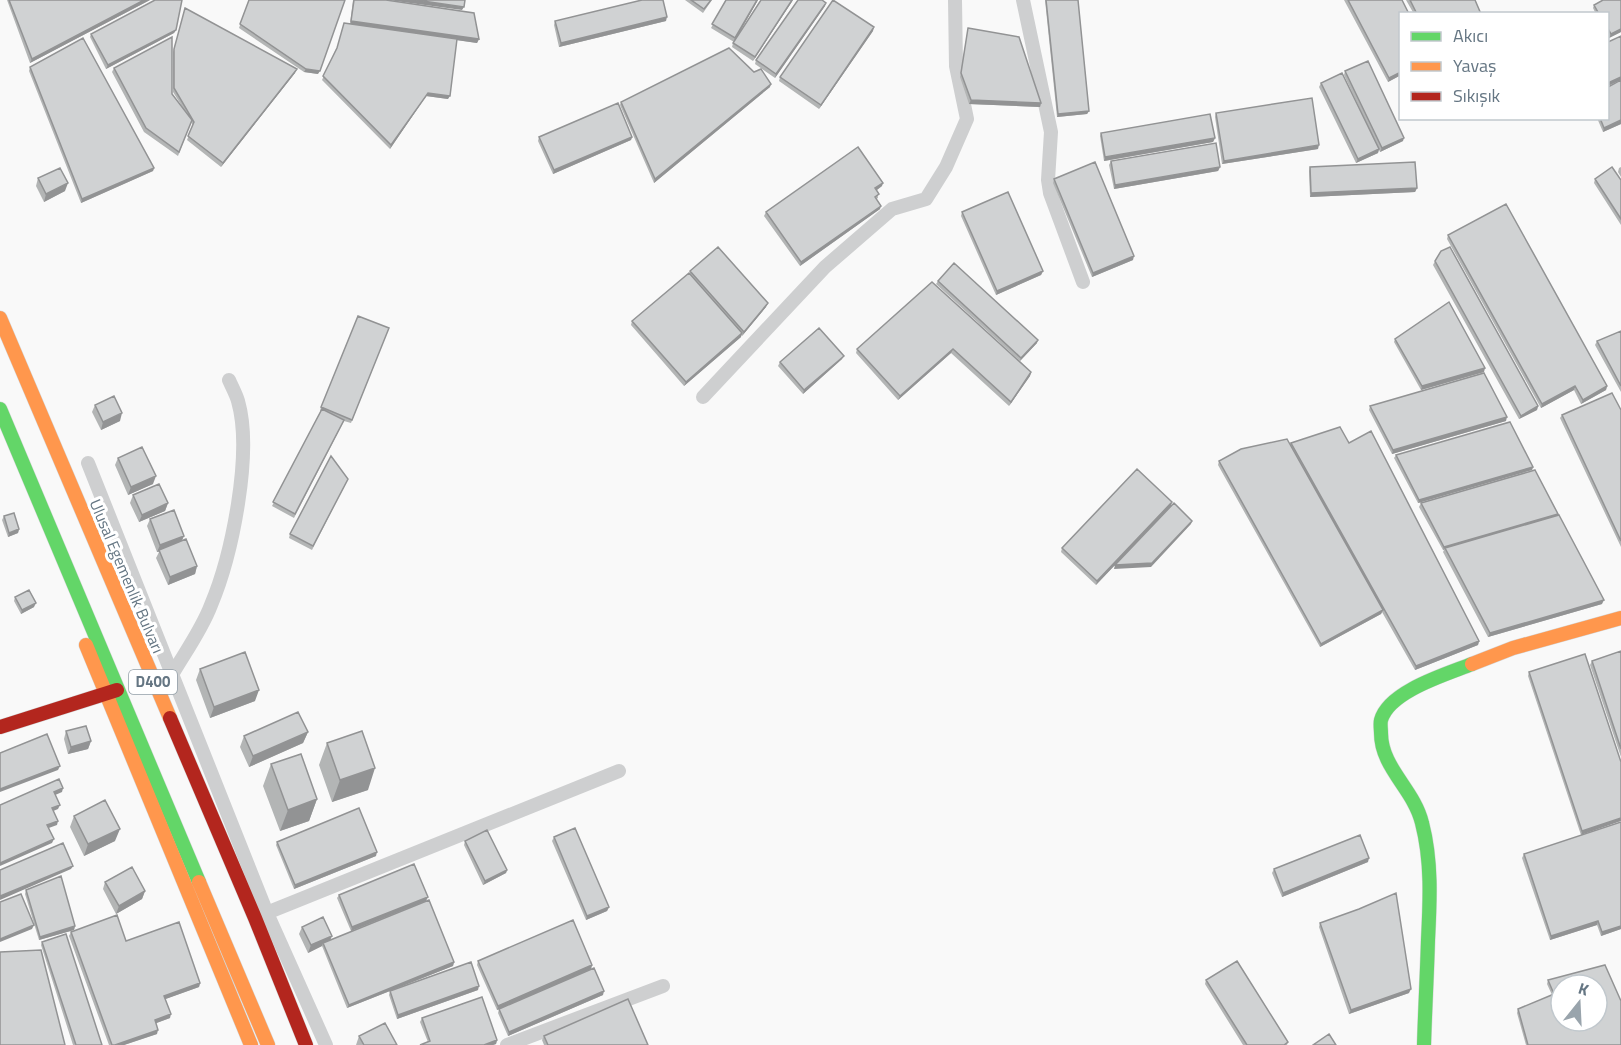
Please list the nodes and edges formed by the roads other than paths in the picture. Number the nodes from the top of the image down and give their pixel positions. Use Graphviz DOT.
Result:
graph roads {
  1 [pos="955,0"];
  2 [pos="1023,0"];
  3 [pos="1083,282"];
  4 [pos="0,318"];
  5 [pos="229,380"];
  6 [pos="703,397"];
  7 [pos="0,409"];
  8 [pos="0,440"];
  9 [pos="87,463"];
  10 [pos="1621,618"];
  11 [pos="173,673"];
  12 [pos="112,692"];
  13 [pos="0,728"];
  14 [pos="619,771"];
  15 [pos="261,915"];
  16 [pos="663,986"];
  17 [pos="251,1045"];
  18 [pos="268,1045"];
  19 [pos="306,1045"];
  20 [pos="326,1045"];
  21 [pos="507,1045"];
  22 [pos="1424,1045"];
  1 -- 6 [label="street"];
  2 -- 3 [label="street"];
  4 -- 15 [label="main road, Ulusal Egemenlik Bulvarı / D400"];
  5 -- 11 [label="street"];
  7 -- 12 [label="main road, D400"];
  8 -- 12 [label="main road"];
  9 -- 11 [label="street"];
  10 -- 22 [label="main road"];
  11 -- 15 [label="street"];
  12 -- 13 [label="main road"];
  12 -- 17 [label="main road"];
  12 -- 18 [label="main road, D400"];
  14 -- 15 [label="street"];
  15 -- 19 [label="main road, Ulusal Egemenlik Bulvarı / D400"];
  15 -- 20 [label="street"];
  16 -- 21 [label="street"];
}
